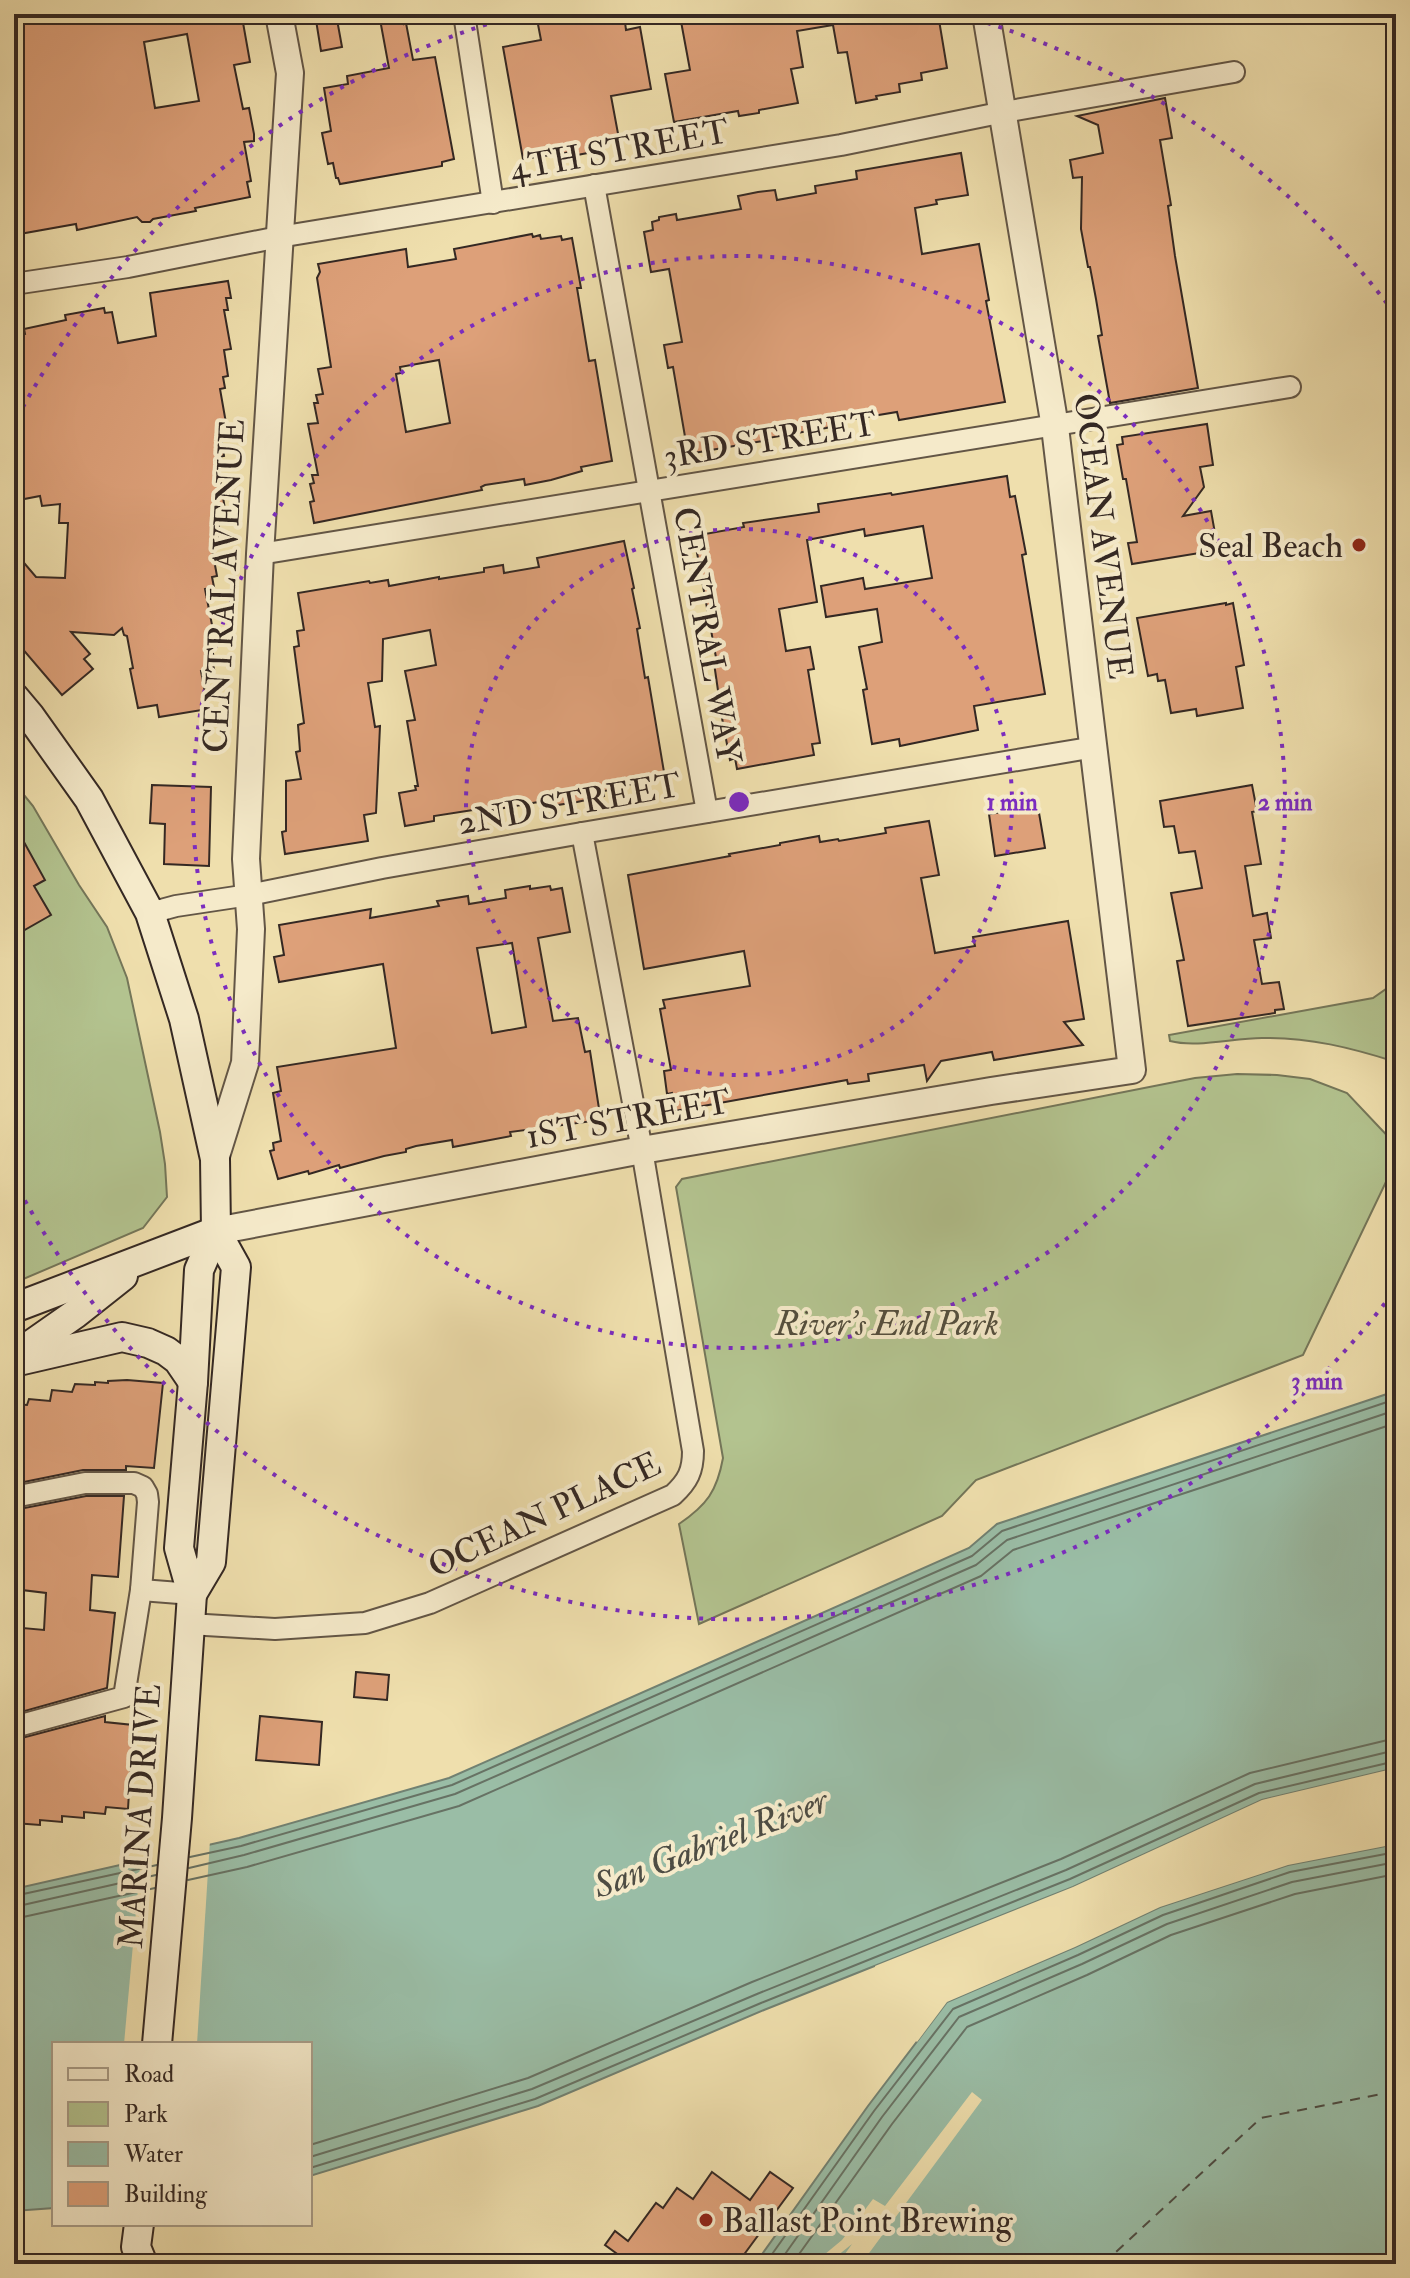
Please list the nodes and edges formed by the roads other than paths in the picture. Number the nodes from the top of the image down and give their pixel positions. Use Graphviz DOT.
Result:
graph roads {
  1 [pos="279,14"];
  2 [pos="464,14"];
  3 [pos="986,14"];
  4 [pos="1234,72"];
  5 [pos="1004,112"];
  6 [pos="594,185"];
  7 [pos="493,203"];
  8 [pos="279,237"];
  9 [pos="14,284"];
  10 [pos="1290,387"];
  11 [pos="1055,427"];
  12 [pos="649,491"];
  13 [pos="260,554"];
  14 [pos="19,714"];
  15 [pos="1095,747"];
  16 [pos="707,812"];
  17 [pos="582,833"];
  18 [pos="249,895"];
  19 [pos="150,913"];
  20 [pos="1132,1070"];
  21 [pos="642,1150"];
  22 [pos="215,1159"];
  23 [pos="216,1231"];
  24 [pos="143,1260"];
  25 [pos="14,1308"];
  26 [pos="14,1359"];
  27 [pos="193,1382"];
  28 [pos="14,1497"];
  29 [pos="141,1590"];
  30 [pos="192,1594"];
  31 [pos="189,1624"];
  32 [pos="14,1727"];
  33 [pos="157,2042"];
  1 -- 8 [label="street, CENTRAL AVENUE"];
  2 -- 7 [label="street"];
  3 -- 5 [label="street, OCEAN AVENUE"];
  4 -- 5 [label="street, 4TH STREET"];
  5 -- 6 [label="street, 4TH STREET"];
  5 -- 11 [label="street, OCEAN AVENUE"];
  6 -- 7 [label="street, 4TH STREET"];
  6 -- 12 [label="street, CENTRAL WAY"];
  7 -- 8 [label="street, 4TH STREET"];
  8 -- 9 [label="street, 4TH STREET"];
  8 -- 13 [label="street, CENTRAL AVENUE"];
  10 -- 11 [label="street, 3RD STREET"];
  11 -- 12 [label="street, 3RD STREET"];
  11 -- 15 [label="street, OCEAN AVENUE"];
  12 -- 13 [label="street, 3RD STREET"];
  12 -- 16 [label="street, CENTRAL WAY"];
  13 -- 18 [label="street, CENTRAL AVENUE"];
  14 -- 19 [label="main road, MARINA DRIVE"];
  15 -- 16 [label="street, 2ND STREET"];
  15 -- 20 [label="street, OCEAN AVENUE"];
  16 -- 17 [label="street, 2ND STREET"];
  17 -- 18 [label="street, 2ND STREET"];
  17 -- 21 [label="street"];
  18 -- 19 [label="street, 2ND STREET"];
  18 -- 22 [label="street, CENTRAL AVENUE"];
  19 -- 22 [label="main road, MARINA DRIVE"];
  20 -- 21 [label="street, 1ST STREET"];
  21 -- 23 [label="street, 1ST STREET"];
  21 -- 31 [label="street, OCEAN PLACE"];
  22 -- 23 [label="main road, MARINA DRIVE"];
  23 -- 24 [label="main road, 1ST STREET"];
  23 -- 27 [label="main road, MARINA DRIVE"];
  23 -- 30 [label="main road, MARINA DRIVE"];
  24 -- 25 [label="main road, 1ST STREET"];
  24 -- 26 [label="main road, 1ST STREET"];
  26 -- 27 [label="main road"];
  27 -- 30 [label="main road, MARINA DRIVE"];
  28 -- 29 [label="street"];
  29 -- 30 [label="street"];
  29 -- 32 [label="street"];
  30 -- 31 [label="main road, MARINA DRIVE"];
  31 -- 33 [label="main road, MARINA DRIVE"];
}
